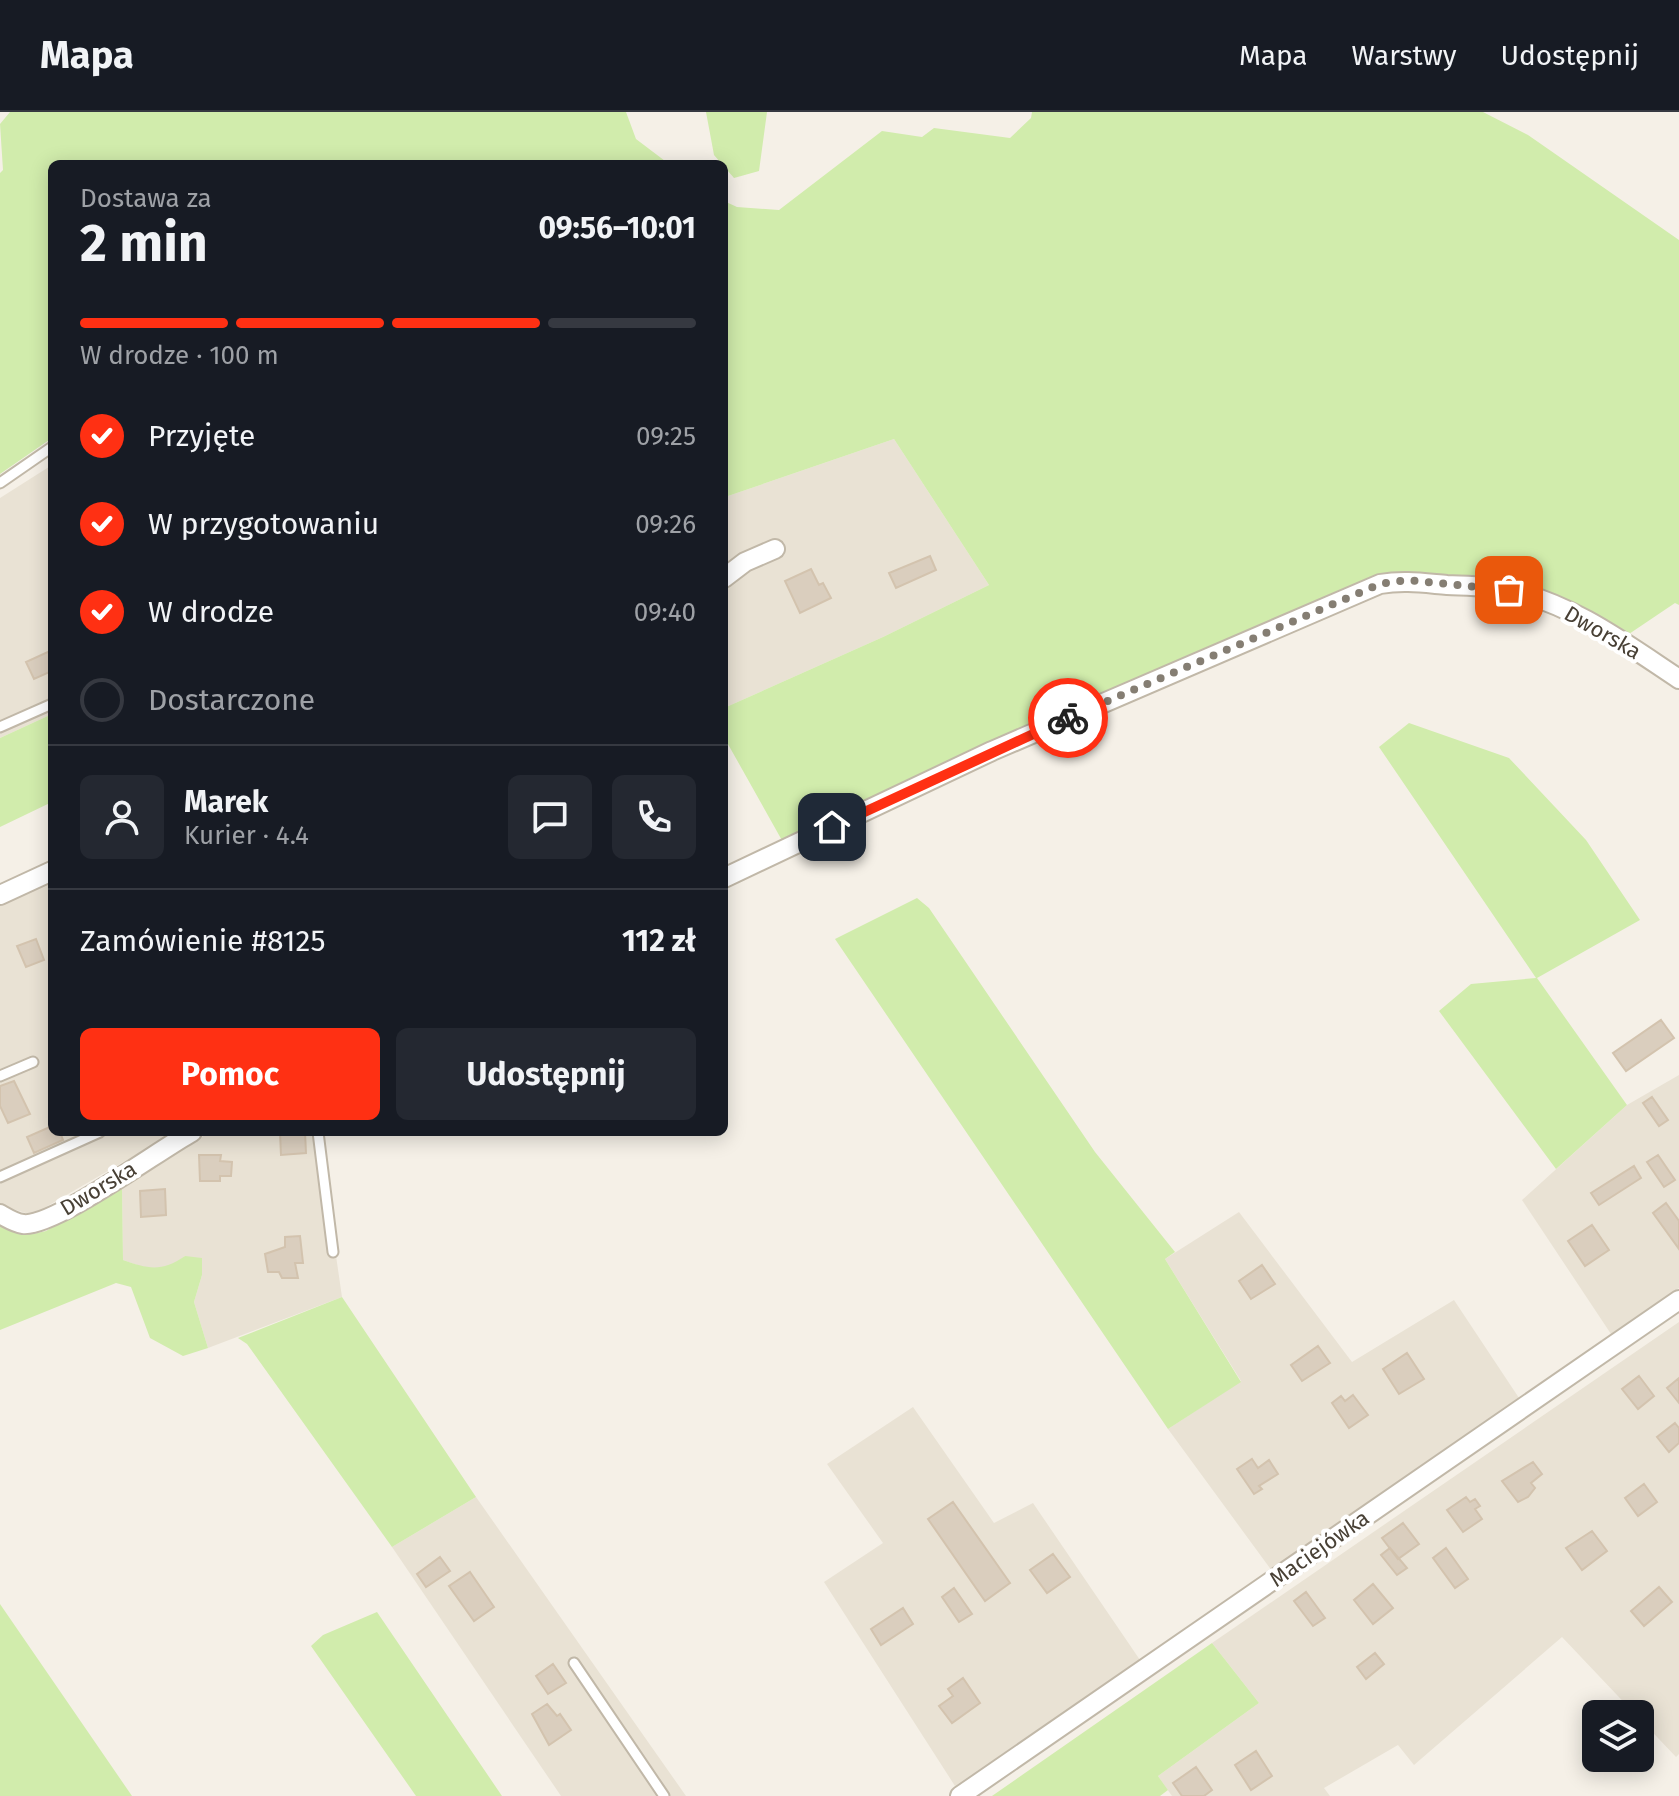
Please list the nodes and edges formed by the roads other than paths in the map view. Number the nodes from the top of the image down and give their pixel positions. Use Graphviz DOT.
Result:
graph roads {
  1 [pos="48,450"];
  2 [pos="0,483"];
  3 [pos="775,549"];
  4 [pos="728,575"];
  5 [pos="1679,679"];
  6 [pos="48,706"];
  7 [pos="0,727"];
  8 [pos="48,873"];
  9 [pos="728,876"];
  10 [pos="0,895"];
  11 [pos="33,1062"];
  12 [pos="0,1076"];
  13 [pos="91,1136"];
  14 [pos="186,1136"];
  15 [pos="318,1136"];
  16 [pos="0,1177"];
  17 [pos="0,1214"];
  18 [pos="333,1252"];
  19 [pos="1679,1300"];
  20 [pos="574,1663"];
  21 [pos="664,1796"];
  22 [pos="960,1796"];
  1 -- 2 [label="lane"];
  3 -- 4 [label="street"];
  5 -- 9 [label="street, Dworska"];
  6 -- 7 [label="lane"];
  8 -- 10 [label="street"];
  11 -- 12 [label="lane"];
  13 -- 16 [label="lane"];
  14 -- 17 [label="street, Dworska"];
  15 -- 18 [label="lane"];
  19 -- 22 [label="street, Maciejówka"];
  20 -- 21 [label="lane"];
}
